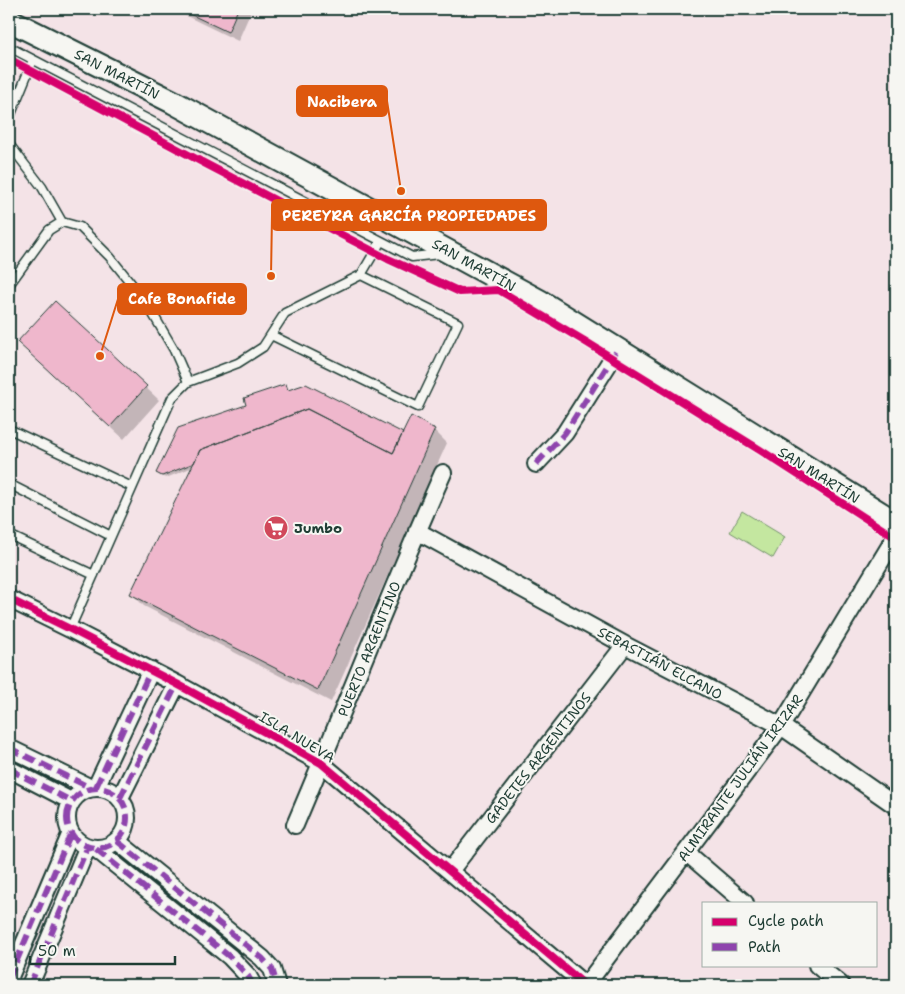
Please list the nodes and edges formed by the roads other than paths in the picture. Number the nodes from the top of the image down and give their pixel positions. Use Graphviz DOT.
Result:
graph roads {
  1 [pos="9,20"];
  2 [pos="9,47"];
  3 [pos="33,60"];
  4 [pos="9,119"];
  5 [pos="9,144"];
  6 [pos="62,222"];
  7 [pos="381,241"];
  8 [pos="453,253"];
  9 [pos="361,275"];
  10 [pos="9,285"];
  11 [pos="271,335"];
  12 [pos="618,350"];
  13 [pos="188,382"];
  14 [pos="9,429"];
  15 [pos="536,464"];
  16 [pos="443,472"];
  17 [pos="9,484"];
  18 [pos="132,487"];
  19 [pos="896,523"];
  20 [pos="417,531"];
  21 [pos="9,535"];
  22 [pos="111,536"];
  23 [pos="896,536"];
  24 [pos="94,575"];
  25 [pos="9,599"];
  26 [pos="70,628"];
  27 [pos="625,645"];
  28 [pos="151,670"];
  29 [pos="177,684"];
  30 [pos="781,726"];
  31 [pos="9,748"];
  32 [pos="322,763"];
  33 [pos="9,769"];
  34 [pos="93,787"];
  35 [pos="120,798"];
  36 [pos="71,801"];
  37 [pos="896,806"];
  38 [pos="295,825"];
  39 [pos="70,835"];
  40 [pos="118,841"];
  41 [pos="92,849"];
  42 [pos="687,853"];
  43 [pos="450,871"];
  44 [pos="744,902"];
  45 [pos="818,966"];
  46 [pos="9,979"];
  47 [pos="30,985"];
  48 [pos="253,985"];
  49 [pos="277,985"];
  50 [pos="585,985"];
  51 [pos="841,985"];
  1 -- 8 [label="main road, SAN MARTÍN"];
  2 -- 3 [label="lane"];
  3 -- 4 [label="lane"];
  3 -- 7 [label="lane"];
  5 -- 6 [label="lane"];
  6 -- 10 [label="lane"];
  6 -- 13 [label="lane"];
  7 -- 8 [label="lane"];
  7 -- 9 [label="lane"];
  8 -- 12 [label="main road, SAN MARTÍN"];
  9 -- 11 [label="lane"];
  9 -- 11 [label="lane"];
  11 -- 13 [label="lane"];
  12 -- 15 [label="street"];
  12 -- 19 [label="main road, SAN MARTÍN"];
  13 -- 18 [label="lane"];
  14 -- 18 [label="lane"];
  16 -- 20 [label="street, PUERTO ARGENTINO"];
  17 -- 22 [label="lane"];
  18 -- 22 [label="lane"];
  20 -- 27 [label="street, SEBASTIÁN ELCANO"];
  20 -- 32 [label="street, PUERTO ARGENTINO"];
  21 -- 24 [label="lane"];
  22 -- 24 [label="lane"];
  23 -- 30 [label="street, ALMIRANTE JULIÁN IRIZAR"];
  24 -- 26 [label="lane"];
  25 -- 26 [label="street, ISLA NUEVA"];
  26 -- 28 [label="street, ISLA NUEVA"];
  27 -- 30 [label="street, SEBASTIÁN ELCANO"];
  27 -- 43 [label="street, GADETES ARGENTINOS"];
  28 -- 29 [label="street, ISLA NUEVA"];
  28 -- 34 [label="street"];
  29 -- 32 [label="street, ISLA NUEVA"];
  29 -- 35 [label="street"];
  30 -- 37 [label="street, SEBASTIÁN ELCANO"];
  30 -- 42 [label="street, ALMIRANTE JULIÁN IRIZAR"];
  31 -- 34 [label="street"];
  32 -- 38 [label="street, PUERTO ARGENTINO"];
  32 -- 43 [label="street, ISLA NUEVA"];
  33 -- 36 [label="street"];
  34 -- 35 [label="street"];
  34 -- 36 [label="street"];
  35 -- 40 [label="street"];
  36 -- 39 [label="street"];
  39 -- 41 [label="street"];
  39 -- 46 [label="street"];
  40 -- 41 [label="street"];
  40 -- 49 [label="street"];
  41 -- 47 [label="street"];
  41 -- 48 [label="street"];
  42 -- 44 [label="street"];
  42 -- 50 [label="street, ALMIRANTE JULIÁN IRIZAR"];
  43 -- 50 [label="street, ISLA NUEVA"];
  45 -- 51 [label="street"];
}
